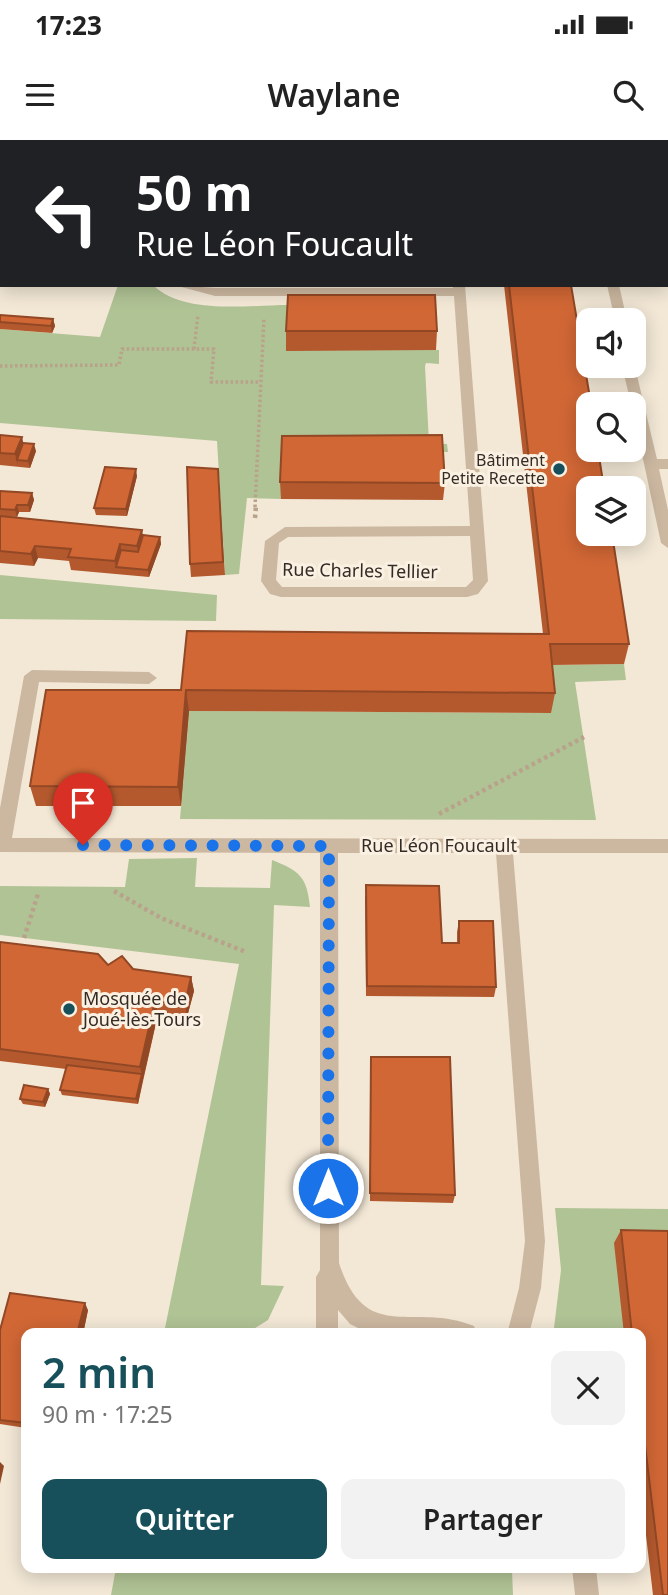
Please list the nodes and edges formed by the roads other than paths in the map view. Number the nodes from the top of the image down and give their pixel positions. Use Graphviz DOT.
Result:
graph roads {
  1 [pos="187,287"];
  2 [pos="613,287"];
  3 [pos="459,289"];
  4 [pos="618,308"];
  5 [pos="632,378"];
  6 [pos="650,464"];
  7 [pos="668,464"];
  8 [pos="477,531"];
  9 [pos="668,543"];
  10 [pos="149,678"];
  11 [pos="1,845"];
  12 [pos="329,846"];
  13 [pos="504,846"];
  14 [pos="668,846"];
  15 [pos="328,1263"];
  16 [pos="327,1328"];
  17 [pos="391,1328"];
  18 [pos="520,1328"];
  19 [pos="585,1573"];
  20 [pos="587,1595"];
  1 -- 3 [label="street"];
  2 -- 4 [label="street"];
  3 -- 8 [label="street, Rue Charles Tellier"];
  5 -- 6 [label="street"];
  6 -- 7 [label="street"];
  6 -- 9 [label="street"];
  8 -- 8 [label="street, Rue Charles Tellier"];
  10 -- 11 [label="street"];
  11 -- 12 [label="street, Rue Léon Foucault"];
  12 -- 13 [label="street, Rue Léon Foucault"];
  12 -- 15 [label="street"];
  13 -- 14 [label="street, Rue Léon Foucault"];
  13 -- 18 [label="street"];
  15 -- 16 [label="street"];
  15 -- 17 [label="street"];
  19 -- 20 [label="street"];
}
